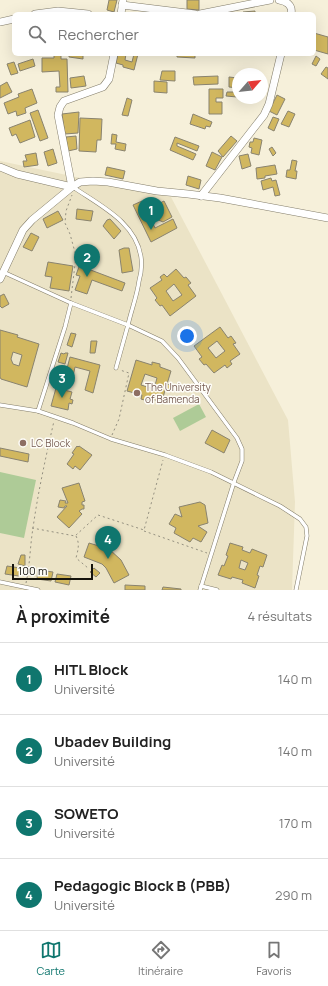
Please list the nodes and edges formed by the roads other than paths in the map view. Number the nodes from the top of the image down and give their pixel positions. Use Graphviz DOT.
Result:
graph roads {
  1 [pos="270,0"];
  2 [pos="278,0"];
  3 [pos="122,3"];
  4 [pos="50,12"];
  5 [pos="68,12"];
  6 [pos="182,12"];
  7 [pos="210,12"];
  8 [pos="292,12"];
  9 [pos="12,19"];
  10 [pos="0,22"];
  11 [pos="114,56"];
  12 [pos="281,56"];
  13 [pos="0,168"];
  14 [pos="72,190"];
  15 [pos="202,196"];
  16 [pos="328,218"];
  17 [pos="2,276"];
  18 [pos="71,303"];
  19 [pos="128,325"];
  20 [pos="116,368"];
  21 [pos="0,405"];
  22 [pos="38,411"];
  23 [pos="234,482"];
  24 [pos="0,582"];
  25 [pos="201,588"];
  26 [pos="38,590"];
  27 [pos="217,590"];
  28 [pos="296,590"];
  1 -- 7 [label="street"];
  2 -- 8 [label="street"];
  3 -- 6 [label="street"];
  4 -- 5 [label="street"];
  9 -- 10 [label="street"];
  11 -- 14 [label="street"];
  12 -- 15 [label="street"];
  13 -- 14 [label="street"];
  14 -- 15 [label="street"];
  14 -- 17 [label="street"];
  14 -- 19 [label="lane"];
  15 -- 16 [label="street"];
  17 -- 18 [label="lane"];
  18 -- 19 [label="lane"];
  18 -- 22 [label="lane"];
  19 -- 20 [label="lane"];
  19 -- 23 [label="lane"];
  21 -- 22 [label="lane"];
  22 -- 23 [label="lane"];
  23 -- 25 [label="lane"];
  23 -- 28 [label="lane"];
  24 -- 26 [label="lane"];
  25 -- 27 [label="lane"];
}
